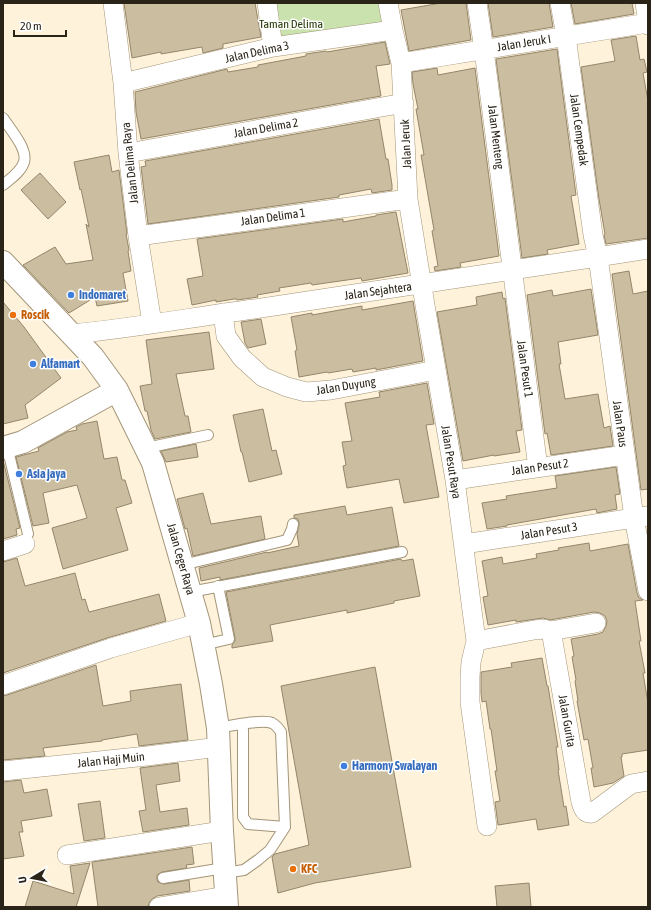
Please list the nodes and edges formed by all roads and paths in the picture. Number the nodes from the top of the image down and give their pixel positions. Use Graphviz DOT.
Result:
graph roads {
  1 [pos="113,3"];
  2 [pos="267,3"];
  3 [pos="388,3"];
  4 [pos="477,3"];
  5 [pos="560,3"];
  6 [pos="645,3"];
  7 [pos="648,24"];
  8 [pos="393,30"];
  9 [pos="566,36"];
  10 [pos="273,47"];
  11 [pos="484,50"];
  12 [pos="401,63"];
  13 [pos="123,83"];
  14 [pos="404,103"];
  15 [pos="3,118"];
  16 [pos="128,153"];
  17 [pos="3,185"];
  18 [pos="408,198"];
  19 [pos="138,236"];
  20 [pos="648,249"];
  21 [pos="598,257"];
  22 [pos="3,262"];
  23 [pos="512,270"];
  24 [pos="422,285"];
  25 [pos="223,313"];
  26 [pos="152,323"];
  27 [pos="107,331"];
  28 [pos="72,334"];
  29 [pos="93,357"];
  30 [pos="436,370"];
  31 [pos="117,390"];
  32 [pos="208,435"];
  33 [pos="5,447"];
  34 [pos="146,448"];
  35 [pos="625,455"];
  36 [pos="538,468"];
  37 [pos="455,480"];
  38 [pos="641,517"];
  39 [pos="293,524"];
  40 [pos="27,539"];
  41 [pos="464,544"];
  42 [pos="3,551"];
  43 [pos="402,552"];
  44 [pos="182,565"];
  45 [pos="218,586"];
  46 [pos="648,590"];
  47 [pos="190,592"];
  48 [pos="199,623"];
  49 [pos="596,623"];
  50 [pos="550,631"];
  51 [pos="476,641"];
  52 [pos="203,645"];
  53 [pos="3,685"];
  54 [pos="243,724"];
  55 [pos="218,738"];
  56 [pos="3,771"];
  57 [pos="648,781"];
  58 [pos="487,826"];
  59 [pos="285,827"];
  60 [pos="222,831"];
  61 [pos="68,855"];
  62 [pos="224,870"];
  63 [pos="163,878"];
  64 [pos="227,901"];
  65 [pos="159,907"];
  1 -- 13 [label="street, Jalan Delima Raya"];
  2 -- 10 [label="street"];
  3 -- 8 [label="street, Jalan Jeruk"];
  4 -- 11 [label="street, Jalan Menteng"];
  5 -- 9 [label="street, Jalan Cempedak"];
  6 -- 7 [label="street"];
  7 -- 9 [label="street, Jalan Jeruk I"];
  8 -- 10 [label="street, Jalan Delima 3"];
  8 -- 12 [label="street, Jalan Jeruk"];
  9 -- 11 [label="street, Jalan Jeruk I"];
  9 -- 21 [label="street, Jalan Cempedak"];
  10 -- 13 [label="street, Jalan Delima 3"];
  11 -- 12 [label="street, Jalan Jeruk I"];
  11 -- 23 [label="street, Jalan Menteng"];
  12 -- 14 [label="street, Jalan Jeruk"];
  13 -- 16 [label="street, Jalan Delima Raya"];
  14 -- 16 [label="street, Jalan Delima 2"];
  14 -- 18 [label="street, Jalan Jeruk"];
  15 -- 17 [label="lane"];
  16 -- 19 [label="street, Jalan Delima Raya"];
  18 -- 19 [label="street, Jalan Delima 1"];
  18 -- 24 [label="street, Jalan Jeruk"];
  19 -- 26 [label="street, Jalan Delima Raya"];
  20 -- 21 [label="street, Jalan Sejahtera"];
  21 -- 23 [label="street, Jalan Sejahtera"];
  21 -- 35 [label="street, Jalan Paus"];
  22 -- 28 [label="main road, Jalan Ceger Raya"];
  23 -- 24 [label="street, Jalan Sejahtera"];
  23 -- 36 [label="street, Jalan Pesut 1"];
  24 -- 25 [label="street, Jalan Sejahtera"];
  24 -- 30 [label="street, Jalan Pesut Raya"];
  25 -- 26 [label="street, Jalan Sejahtera"];
  25 -- 30 [label="street, Jalan Duyung"];
  26 -- 27 [label="street, Jalan Sejahtera"];
  27 -- 28 [label="street, Jalan Sejahtera"];
  27 -- 29 [label="street"];
  28 -- 29 [label="main road, Jalan Ceger Raya"];
  29 -- 31 [label="main road, Jalan Ceger Raya"];
  30 -- 37 [label="street, Jalan Pesut Raya"];
  31 -- 33 [label="main road"];
  31 -- 34 [label="main road, Jalan Ceger Raya"];
  32 -- 34 [label="lane"];
  33 -- 40 [label="lane"];
  34 -- 44 [label="main road, Jalan Ceger Raya"];
  35 -- 36 [label="street, Jalan Pesut 2"];
  35 -- 38 [label="street, Jalan Paus"];
  36 -- 37 [label="street, Jalan Pesut 2"];
  37 -- 41 [label="street, Jalan Pesut Raya"];
  38 -- 41 [label="street, Jalan Pesut 3"];
  38 -- 46 [label="street, Jalan Paus"];
  39 -- 44 [label="lane"];
  40 -- 42 [label="street"];
  41 -- 51 [label="street, Jalan Pesut Raya"];
  43 -- 45 [label="lane"];
  44 -- 47 [label="main road, Jalan Ceger Raya"];
  45 -- 47 [label="lane"];
  45 -- 52 [label="lane"];
  47 -- 48 [label="main road, Jalan Ceger Raya"];
  48 -- 52 [label="main road, Jalan Ceger Raya"];
  48 -- 53 [label="street"];
  49 -- 50 [label="street"];
  50 -- 51 [label="street"];
  50 -- 57 [label="street, Jalan Gurita"];
  51 -- 58 [label="street"];
  52 -- 55 [label="main road, Jalan Ceger Raya"];
  54 -- 55 [label="lane"];
  54 -- 59 [label="lane"];
  54 -- 59 [label="lane"];
  55 -- 56 [label="street, Jalan Haji Muin"];
  55 -- 60 [label="main road, Jalan Ceger Raya"];
  59 -- 62 [label="lane"];
  60 -- 61 [label="street"];
  60 -- 62 [label="main road, Jalan Ceger Raya"];
  62 -- 63 [label="lane"];
  62 -- 64 [label="main road, Jalan Ceger Raya"];
  64 -- 65 [label="street"];
}
